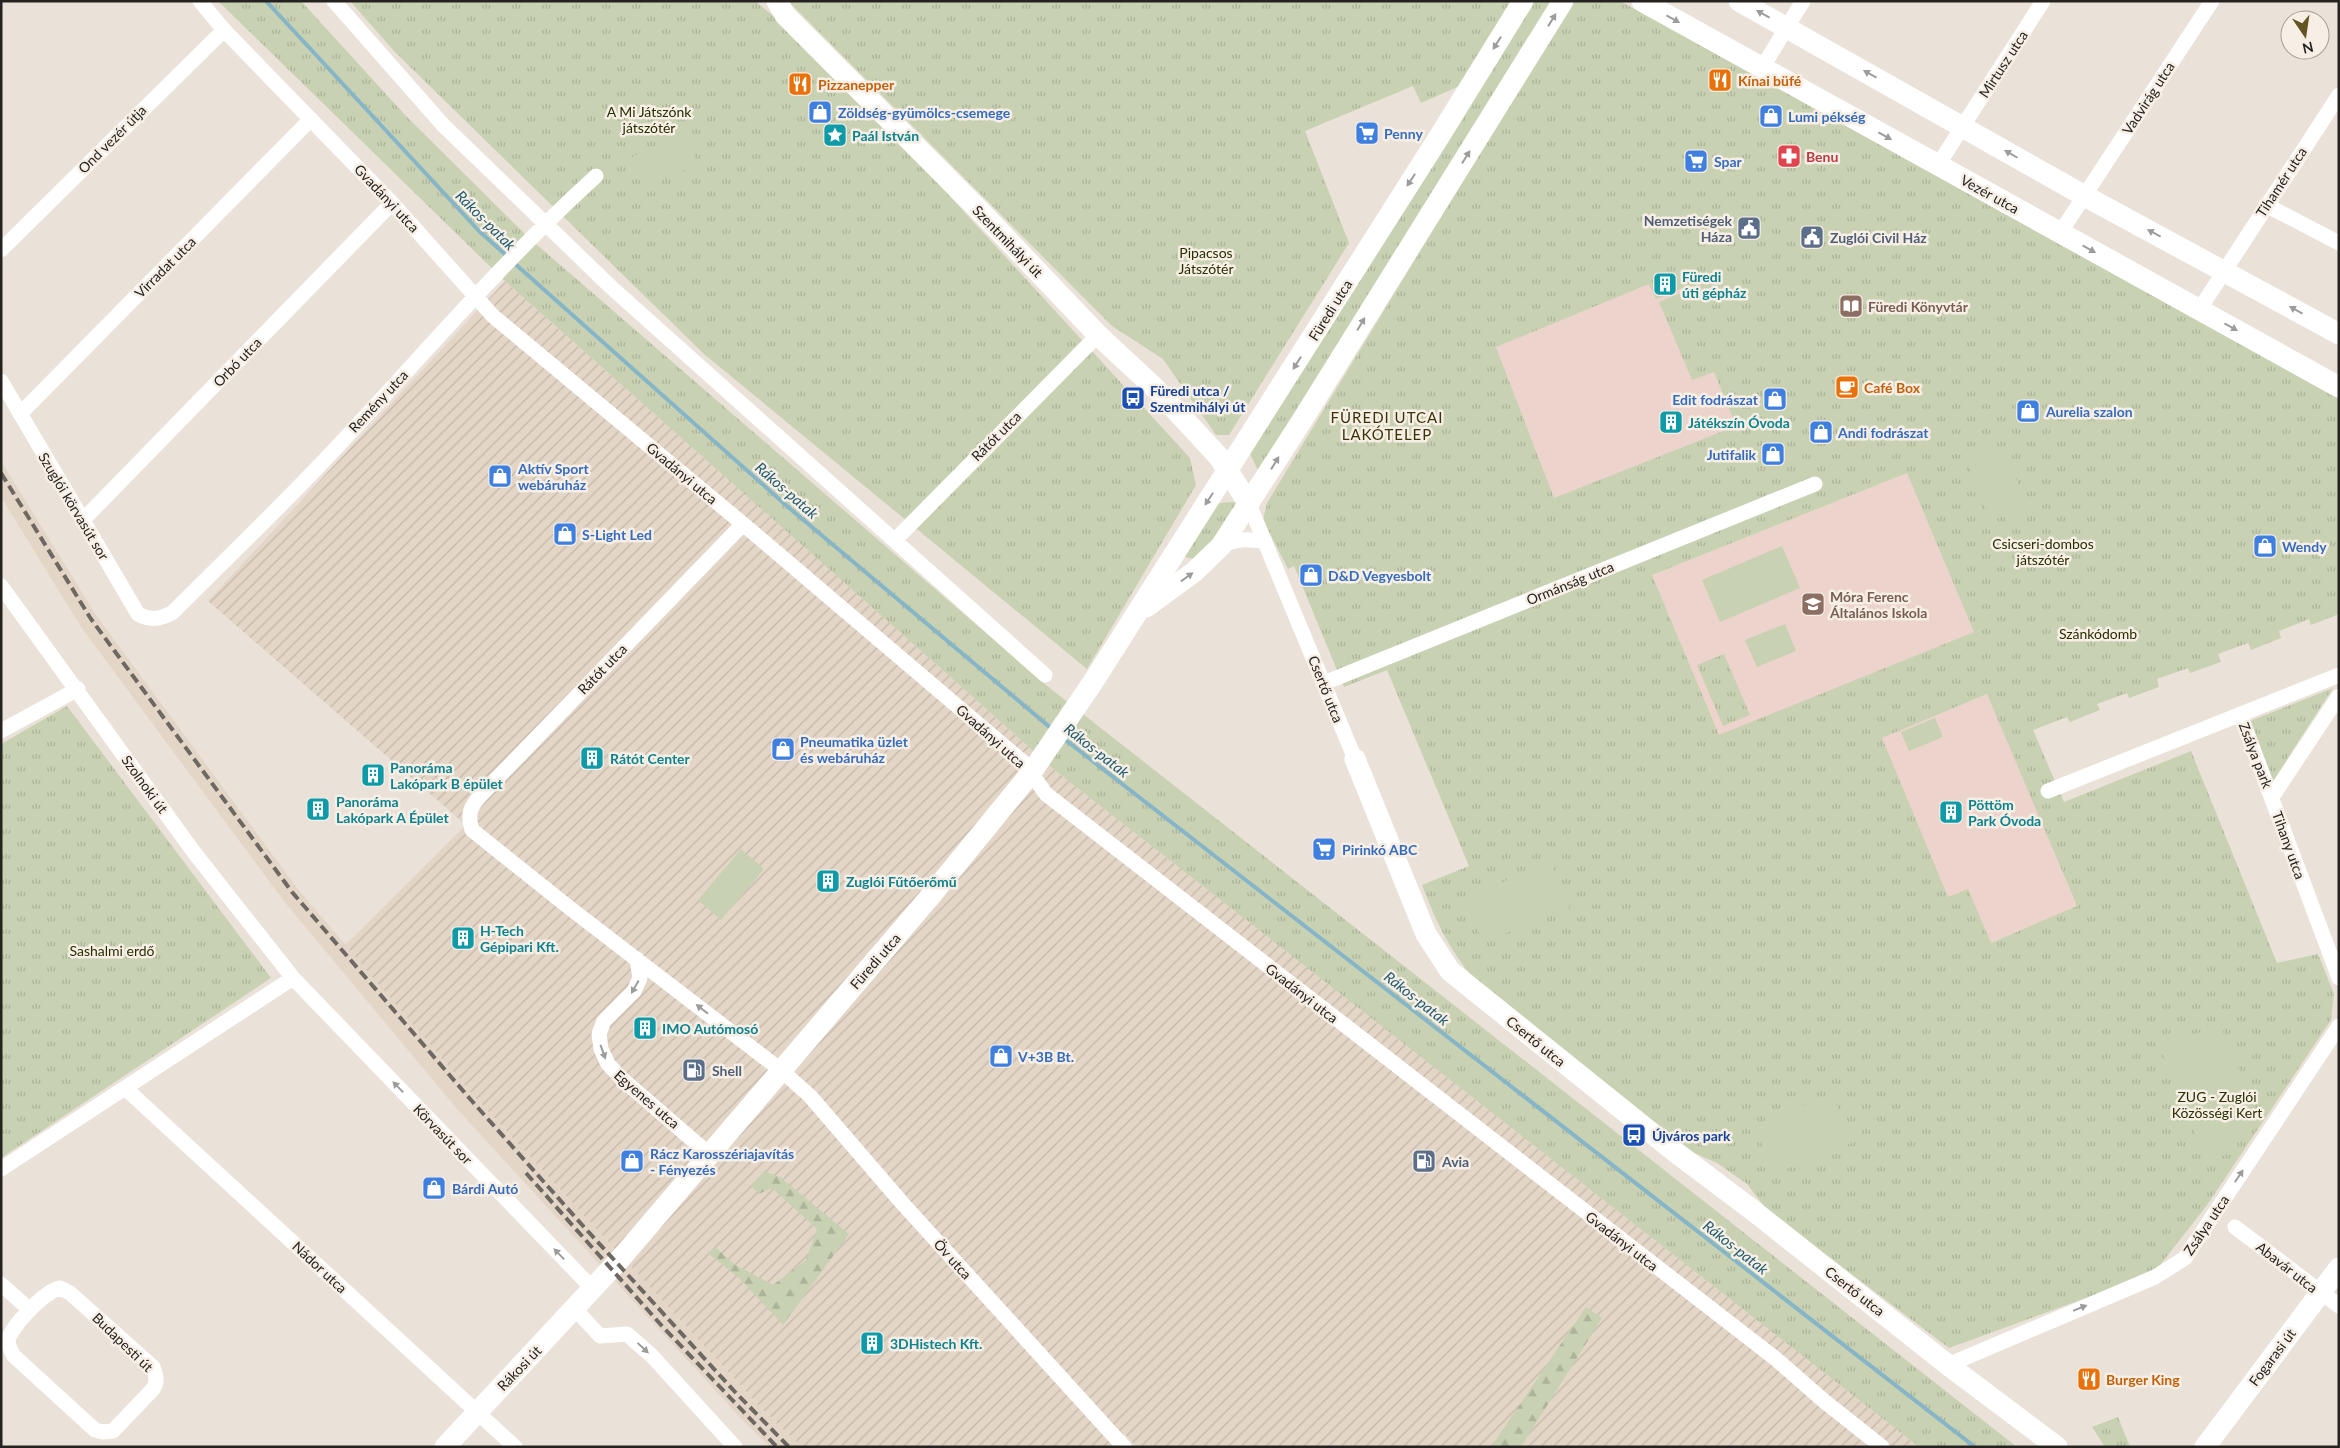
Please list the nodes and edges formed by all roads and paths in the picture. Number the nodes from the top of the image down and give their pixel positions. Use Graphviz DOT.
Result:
graph roads {
  1 [pos="200,1"];
  2 [pos="334,1"];
  3 [pos="763,1"];
  4 [pos="1523,1"];
  5 [pos="1563,1"];
  6 [pos="1642,1"];
  7 [pos="1739,1"];
  8 [pos="1803,1"];
  9 [pos="2043,1"];
  10 [pos="2212,1"];
  11 [pos="781,8"];
  12 [pos="1786,27"];
  13 [pos="224,30"];
  14 [pos="1762,68"];
  15 [pos="2339,95"];
  16 [pos="311,119"];
  17 [pos="1963,126"];
  18 [pos="1938,165"];
  19 [pos="596,176"];
  20 [pos="2084,195"];
  21 [pos="392,203"];
  22 [pos="2266,204"];
  23 [pos="545,223"];
  24 [pos="2060,233"];
  25 [pos="2339,243"];
  26 [pos="1,250"];
  27 [pos="2224,270"];
  28 [pos="474,296"];
  29 [pos="2199,310"];
  30 [pos="2339,334"];
  31 [pos="1098,335"];
  32 [pos="1,381"];
  33 [pos="2339,387"];
  34 [pos="20,414"];
  35 [pos="1228,470"];
  36 [pos="1815,484"];
  37 [pos="1249,504"];
  38 [pos="82,521"];
  39 [pos="743,524"];
  40 [pos="896,540"];
  41 [pos="1265,542"];
  42 [pos="1221,546"];
  43 [pos="1,586"];
  44 [pos="1134,616"];
  45 [pos="156,619"];
  46 [pos="1045,675"];
  47 [pos="2339,675"];
  48 [pos="1324,683"];
  49 [pos="78,689"];
  50 [pos="2339,696"];
  51 [pos="2240,714"];
  52 [pos="1,731"];
  53 [pos="1355,759"];
  54 [pos="1031,773"];
  55 [pos="2048,792"];
  56 [pos="2272,797"];
  57 [pos="637,959"];
  58 [pos="293,978"];
  59 [pos="2339,978"];
  60 [pos="2339,1026"];
  61 [pos="782,1071"];
  62 [pos="126,1088"];
  63 [pos="710,1155"];
  64 [pos="1,1169"];
  65 [pos="2235,1227"];
  66 [pos="2339,1268"];
  67 [pos="1,1284"];
  68 [pos="593,1289"];
  69 [pos="2320,1292"];
  70 [pos="2339,1306"];
  71 [pos="575,1309"];
  72 [pos="30,1310"];
  73 [pos="1948,1365"];
  74 [pos="477,1412"];
  75 [pos="445,1447"];
  76 [pos="515,1447"];
  77 [pos="735,1447"];
  78 [pos="1124,1447"];
  79 [pos="1882,1447"];
  80 [pos="2057,1447"];
  81 [pos="2205,1447"];
  1 -- 13 [label="street, Gvadányi utca"];
  2 -- 23 [label="street"];
  3 -- 11 [label="street, Szentmihályi út"];
  4 -- 35 [label="street, Füredi utca, one-way"];
  37 -- 5 [label="street, Füredi utca, one-way"];
  6 -- 14 [label="street, Vezér utca, one-way"];
  12 -- 7 [label="street, one-way"];
  8 -- 12 [label="street"];
  9 -- 17 [label="street, Mirtusz utca"];
  10 -- 20 [label="street, Vadvirág utca"];
  11 -- 31 [label="street, Szentmihályi út"];
  12 -- 14 [label="street"];
  17 -- 12 [label="street, one-way"];
  13 -- 16 [label="street, Gvadányi utca"];
  13 -- 26 [label="street, Ond vezér útja"];
  14 -- 18 [label="street, Vezér utca, one-way"];
  15 -- 22 [label="street, Tihamér utca"];
  16 -- 21 [label="street, Gvadányi utca"];
  16 -- 34 [label="street, Virradat utca"];
  17 -- 18 [label="street, Mirtusz utca"];
  20 -- 17 [label="street, one-way"];
  18 -- 24 [label="street, Vezér utca"];
  19 -- 23 [label="street, Remény utca"];
  20 -- 24 [label="street, Vadvirág utca"];
  27 -- 20 [label="street, one-way"];
  21 -- 28 [label="street, Gvadányi utca"];
  21 -- 38 [label="street, Orbó utca"];
  22 -- 25 [label="street"];
  22 -- 27 [label="street, Tihamér utca"];
  23 -- 28 [label="street, Remény utca"];
  23 -- 40 [label="street"];
  24 -- 29 [label="street, Vezér utca, one-way"];
  27 -- 29 [label="street, Tihamér utca"];
  30 -- 27 [label="street, one-way"];
  28 -- 39 [label="street, Gvadányi utca"];
  28 -- 45 [label="street, Remény utca"];
  29 -- 33 [label="street, Vezér utca, one-way"];
  31 -- 35 [label="street, Szentmihályi út"];
  31 -- 40 [label="street, Rátót utca"];
  32 -- 34 [label="street, Szuglói körvasút sor"];
  34 -- 38 [label="street, Szuglói körvasút sor"];
  35 -- 37 [label="street, Csertő utca"];
  35 -- 44 [label="street, Füredi utca, one-way"];
  36 -- 48 [label="street, Ormánság utca"];
  37 -- 41 [label="street, Csertő utca"];
  37 -- 42 [label="street, Füredi utca"];
  38 -- 45 [label="street, Szuglói körvasút sor"];
  39 -- 54 [label="street, Gvadányi utca"];
  39 -- 57 [label="street, Rátót utca"];
  40 -- 46 [label="street"];
  41 -- 42 [label="street, Füredi utca"];
  41 -- 48 [label="street, Csertő utca"];
  44 -- 42 [label="street, Füredi utca, one-way"];
  43 -- 49 [label="street, Szolnoki út"];
  44 -- 54 [label="street, Füredi utca"];
  47 -- 51 [label="street"];
  48 -- 53 [label="street, Csertő utca"];
  49 -- 52 [label="street"];
  49 -- 58 [label="street, Szolnoki út"];
  50 -- 56 [label="street, Tihany utca"];
  51 -- 55 [label="street"];
  51 -- 56 [label="street, Zsálya park"];
  53 -- 73 [label="street, Csertő utca"];
  54 -- 61 [label="street, Füredi utca"];
  54 -- 79 [label="street, Gvadányi utca"];
  56 -- 59 [label="street, Tihany utca"];
  61 -- 57 [label="street, one-way"];
  57 -- 63 [label="street, Egyenes utca, one-way"];
  58 -- 62 [label="street"];
  68 -- 58 [label="street, Körvasút sor, one-way"];
  73 -- 60 [label="street, Zsálya utca, one-way"];
  61 -- 63 [label="street, Füredi utca"];
  61 -- 78 [label="street, Öv utca"];
  62 -- 64 [label="street"];
  62 -- 74 [label="street, Nádor utca"];
  63 -- 68 [label="street, Füredi utca"];
  65 -- 69 [label="street, Abavár utca"];
  66 -- 69 [label="street, Fogarasi út"];
  67 -- 72 [label="street"];
  68 -- 71 [label="street, Rákosi út"];
  69 -- 70 [label="street, Abavár utca"];
  69 -- 81 [label="street, Fogarasi út"];
  71 -- 74 [label="street, Rákosi út"];
  71 -- 77 [label="street, one-way"];
  72 -- 72 [label="street, Budapesti út"];
  73 -- 80 [label="street, Csertő utca"];
  74 -- 75 [label="street, Rákosi út"];
  74 -- 76 [label="street, Nádor utca"];
}
